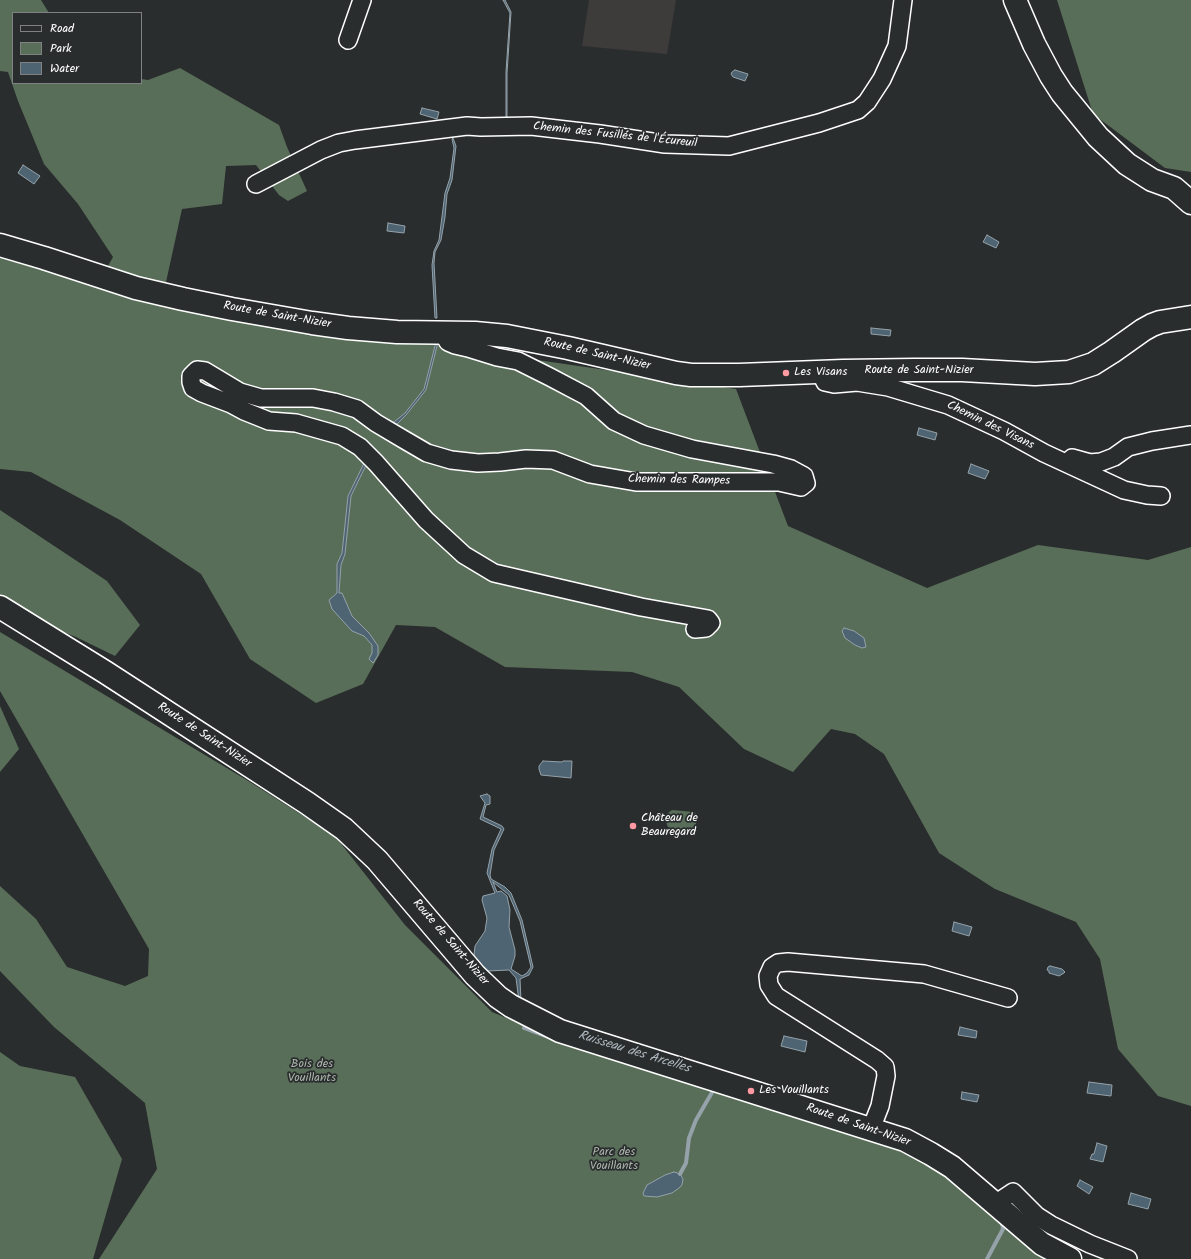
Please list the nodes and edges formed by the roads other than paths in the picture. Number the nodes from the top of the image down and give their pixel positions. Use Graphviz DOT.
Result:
graph roads {
  1 [pos="362,0"];
  2 [pos="903,0"];
  3 [pos="1015,0"];
  4 [pos="348,40"];
  5 [pos="256,184"];
  6 [pos="1183,191"];
  7 [pos="1191,203"];
  8 [pos="0,245"];
  9 [pos="1191,317"];
  10 [pos="443,332"];
  11 [pos="822,372"];
  12 [pos="1191,435"];
  13 [pos="1031,446"];
  14 [pos="1161,496"];
  15 [pos="0,606"];
  16 [pos="695,629"];
  17 [pos="1008,998"];
  18 [pos="871,1129"];
  19 [pos="995,1204"];
  20 [pos="1070,1259"];
  21 [pos="1128,1259"];
  1 -- 4 [label="street"];
  2 -- 5 [label="street, Chemin des Fusillés de l'Écureuil"];
  3 -- 6 [label="main road"];
  6 -- 7 [label="main road"];
  8 -- 10 [label="main road, Route de Saint-Nizier"];
  9 -- 11 [label="main road, Route de Saint-Nizier"];
  10 -- 11 [label="main road, Route de Saint-Nizier"];
  10 -- 16 [label="street, Chemin des Rampes"];
  11 -- 13 [label="street, Chemin des Visans"];
  12 -- 13 [label="street"];
  13 -- 14 [label="street, Chemin des Visans"];
  15 -- 18 [label="main road, Route de Saint-Nizier"];
  17 -- 18 [label="street"];
  18 -- 19 [label="main road, Route de Saint-Nizier"];
  19 -- 20 [label="main road, Route de Saint-Nizier"];
  19 -- 21 [label="street"];
}
